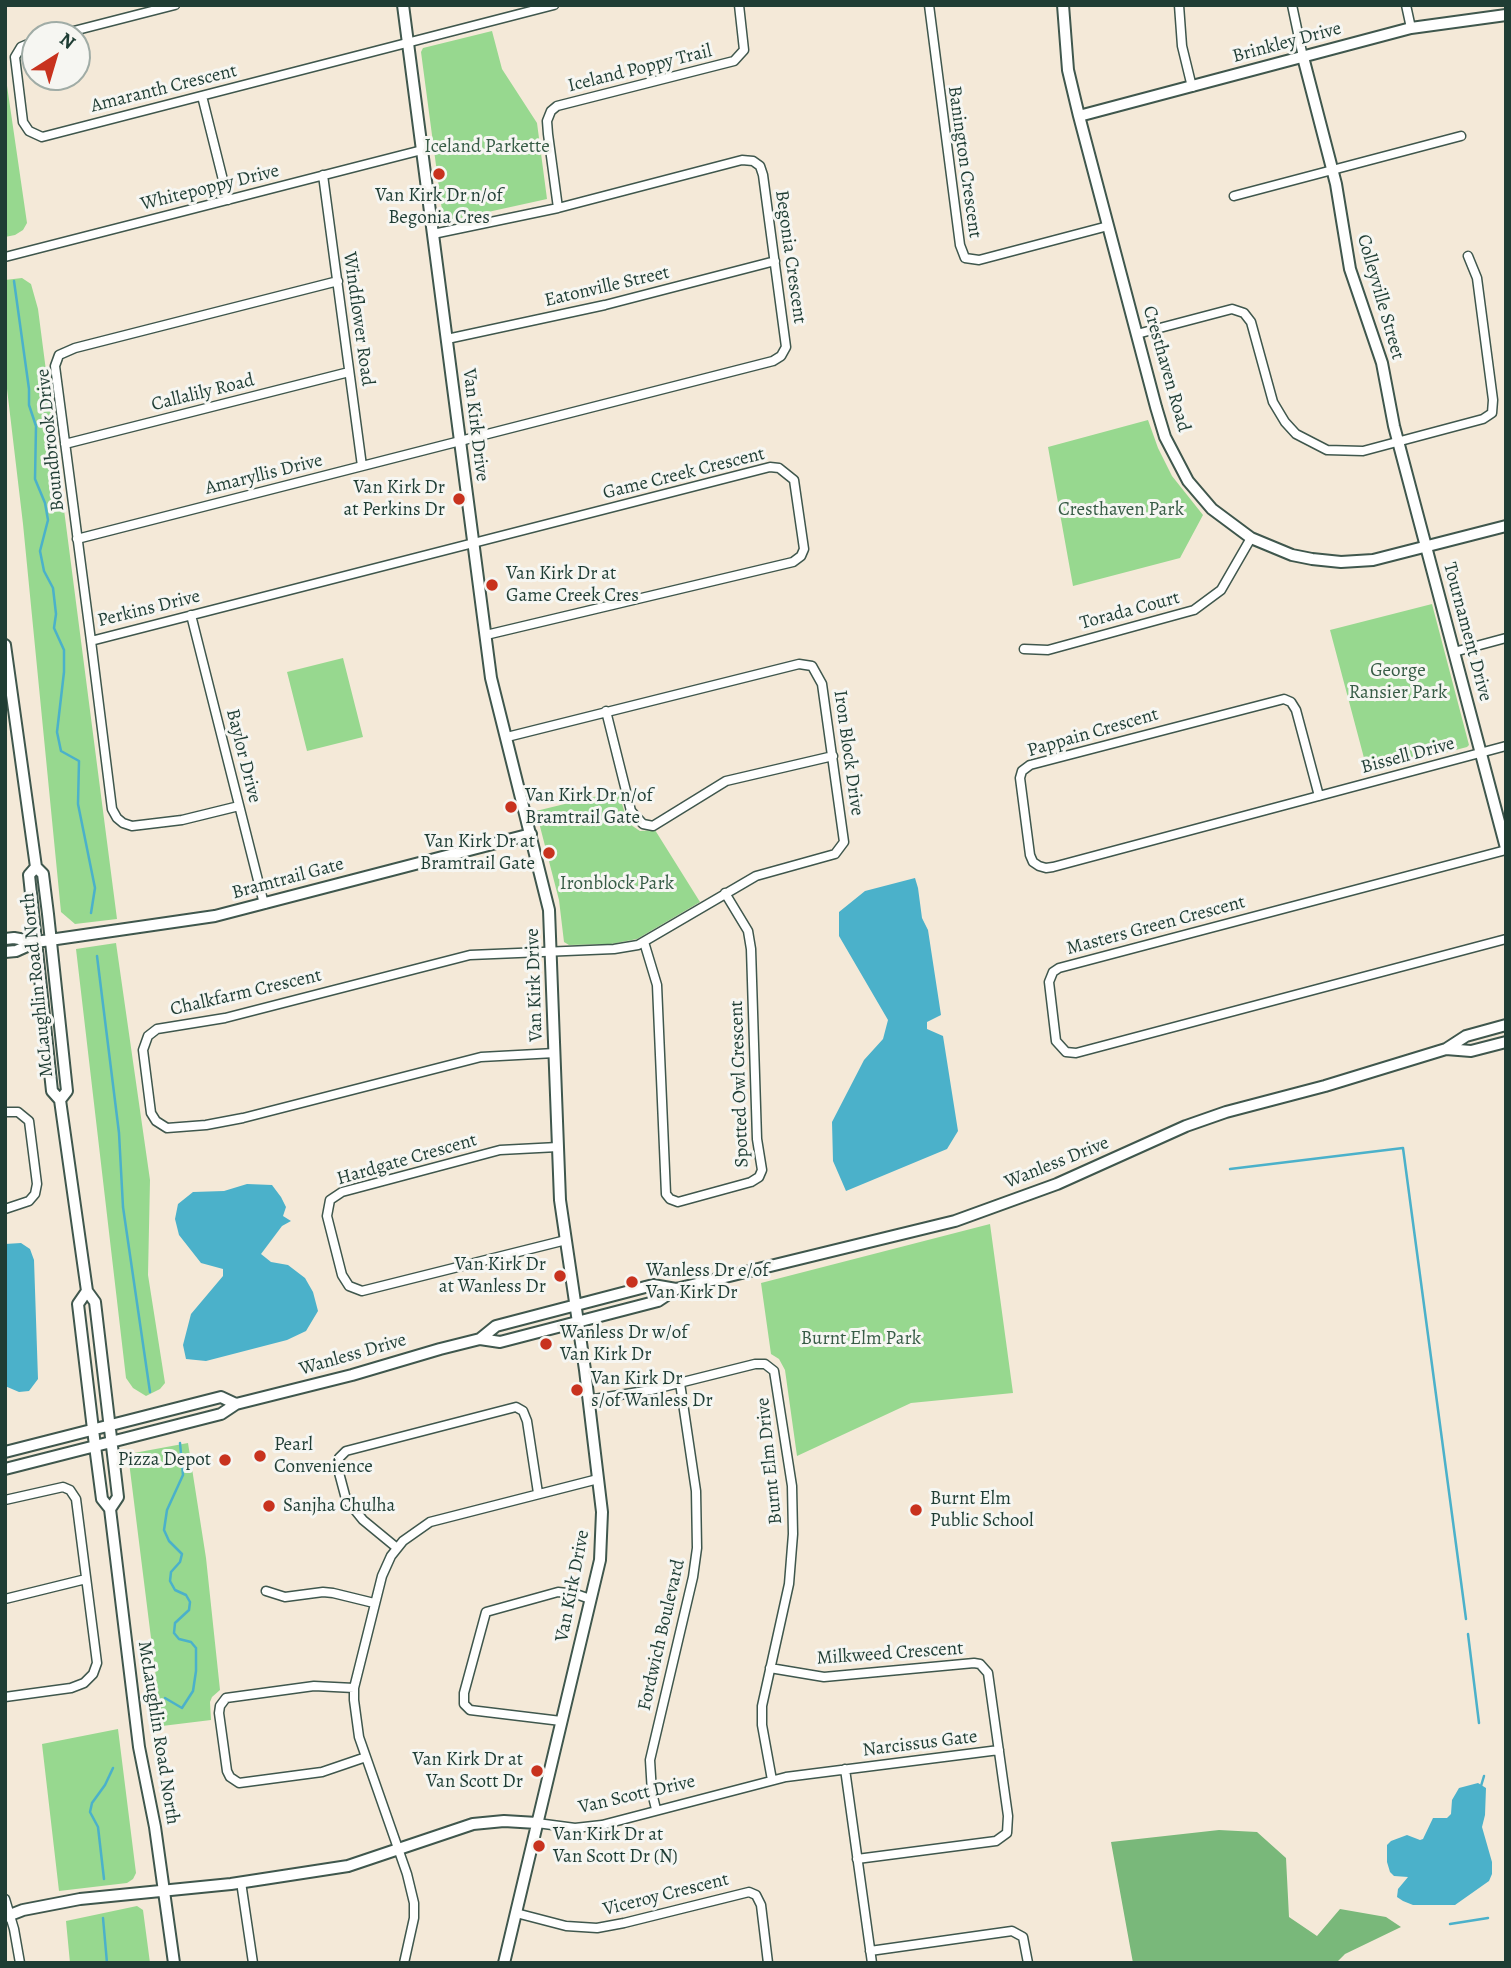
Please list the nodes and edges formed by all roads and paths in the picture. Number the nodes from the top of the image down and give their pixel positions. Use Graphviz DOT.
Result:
graph roads {
  1 [pos="175,5"];
  2 [pos="403,5"];
  3 [pos="554,5"];
  4 [pos="739,5"];
  5 [pos="929,5"];
  6 [pos="1063,5"];
  7 [pos="1179,5"];
  8 [pos="1292,5"];
  9 [pos="1406,5"];
  10 [pos="1506,15"];
  11 [pos="91,27"];
  12 [pos="1411,28"];
  13 [pos="408,43"];
  14 [pos="21,47"];
  15 [pos="1303,57"];
  16 [pos="1192,87"];
  17 [pos="201,96"];
  18 [pos="1079,116"];
  19 [pos="1461,136"];
  20 [pos="422,150"];
  21 [pos="1332,170"];
  22 [pos="323,175"];
  23 [pos="1234,196"];
  24 [pos="228,200"];
  25 [pos="558,208"];
  26 [pos="1108,226"];
  27 [pos="433,234"];
  28 [pos="1468,256"];
  29 [pos="5,257"];
  30 [pos="775,261"];
  31 [pos="338,281"];
  32 [pos="1137,334"];
  33 [pos="447,339"];
  34 [pos="349,372"];
  35 [pos="459,441"];
  36 [pos="1398,442"];
  37 [pos="65,444"];
  38 [pos="362,466"];
  39 [pos="1506,526"];
  40 [pos="1251,538"];
  41 [pos="77,539"];
  42 [pos="472,543"];
  43 [pos="1426,547"];
  44 [pos="191,615"];
  45 [pos="486,635"];
  46 [pos="1506,639"];
  47 [pos="90,641"];
  48 [pos="5,645"];
  49 [pos="1024,649"];
  50 [pos="1454,652"];
  51 [pos="606,711"];
  52 [pos="507,737"];
  53 [pos="1506,747"];
  54 [pos="1480,753"];
  55 [pos="833,756"];
  56 [pos="1319,796"];
  57 [pos="239,806"];
  58 [pos="531,834"];
  59 [pos="1506,849"];
  60 [pos="36,867"];
  61 [pos="725,893"];
  62 [pos="264,904"];
  63 [pos="5,939"];
  64 [pos="1506,939"];
  65 [pos="50,940"];
  66 [pos="36,942"];
  67 [pos="644,942"];
  68 [pos="552,951"];
  69 [pos="5,952"];
  70 [pos="1506,1025"];
  71 [pos="1506,1042"];
  72 [pos="1446,1049"];
  73 [pos="555,1053"];
  74 [pos="60,1100"];
  75 [pos="5,1112"];
  76 [pos="558,1147"];
  77 [pos="5,1209"];
  78 [pos="566,1240"];
  79 [pos="676,1289"];
  80 [pos="87,1291"];
  81 [pos="576,1305"];
  82 [pos="579,1322"];
  83 [pos="480,1339"];
  84 [pos="680,1383"];
  85 [pos="588,1400"];
  86 [pos="236,1404"];
  87 [pos="109,1425"];
  88 [pos="93,1430"];
  89 [pos="111,1442"];
  90 [pos="95,1446"];
  91 [pos="5,1452"];
  92 [pos="5,1469"];
  93 [pos="597,1479"];
  94 [pos="538,1493"];
  95 [pos="5,1500"];
  96 [pos="110,1509"];
  97 [pos="397,1548"];
  98 [pos="86,1579"];
  99 [pos="266,1591"];
  100 [pos="5,1599"];
  101 [pos="590,1599"];
  102 [pos="374,1603"];
  103 [pos="770,1668"];
  104 [pos="354,1688"];
  105 [pos="5,1697"];
  106 [pos="561,1721"];
  107 [pos="999,1750"];
  108 [pos="366,1757"];
  109 [pos="845,1769"];
  110 [pos="772,1780"];
  111 [pos="656,1809"];
  112 [pos="537,1823"];
  113 [pos="398,1850"];
  114 [pos="857,1859"];
  115 [pos="241,1882"];
  116 [pos="164,1890"];
  117 [pos="5,1899"];
  118 [pos="516,1913"];
  119 [pos="8,1916"];
  120 [pos="870,1951"];
  121 [pos="20,1963"];
  122 [pos="174,1963"];
  123 [pos="253,1963"];
  124 [pos="404,1963"];
  125 [pos="504,1963"];
  126 [pos="768,1963"];
  127 [pos="872,1963"];
  128 [pos="1028,1963"];
  1 -- 11 [label="street"];
  2 -- 13 [label="street, Van Kirk Drive"];
  3 -- 13 [label="street, Amaranth Crescent"];
  4 -- 25 [label="street, Iceland Poppy Trail"];
  5 -- 26 [label="street, Banington Crescent"];
  6 -- 18 [label="street, Cresthaven Road"];
  7 -- 16 [label="street"];
  8 -- 15 [label="street"];
  9 -- 12 [label="street"];
  10 -- 12 [label="street, Brinkley Drive"];
  12 -- 15 [label="street, Brinkley Drive"];
  13 -- 17 [label="street, Amaranth Crescent"];
  13 -- 20 [label="street, Van Kirk Drive"];
  14 -- 17 [label="street, Amaranth Crescent"];
  15 -- 16 [label="street, Brinkley Drive"];
  15 -- 21 [label="street, Colleyville Street"];
  16 -- 18 [label="street, Brinkley Drive"];
  17 -- 24 [label="street"];
  18 -- 26 [label="street, Cresthaven Road"];
  19 -- 21 [label="street"];
  20 -- 22 [label="street, Whitepoppy Drive"];
  20 -- 27 [label="street, Van Kirk Drive"];
  21 -- 23 [label="street"];
  21 -- 36 [label="street, Colleyville Street"];
  22 -- 24 [label="street, Whitepoppy Drive"];
  22 -- 31 [label="street, Windflower Road"];
  24 -- 29 [label="street, Whitepoppy Drive"];
  25 -- 27 [label="street, Begonia Crescent"];
  25 -- 30 [label="street, Begonia Crescent"];
  26 -- 32 [label="street, Cresthaven Road"];
  27 -- 33 [label="street, Van Kirk Drive"];
  28 -- 36 [label="street"];
  30 -- 33 [label="street, Eatonville Street"];
  30 -- 35 [label="street, Begonia Crescent"];
  31 -- 34 [label="street, Windflower Road"];
  31 -- 37 [label="street, Boundbrook Drive"];
  32 -- 36 [label="street"];
  32 -- 40 [label="street, Cresthaven Road"];
  33 -- 35 [label="street, Van Kirk Drive"];
  34 -- 37 [label="street, Callalily Road"];
  34 -- 38 [label="street, Windflower Road"];
  35 -- 38 [label="street, Amaryllis Drive"];
  35 -- 42 [label="street, Van Kirk Drive"];
  36 -- 43 [label="street, Colleyville Street"];
  37 -- 41 [label="street, Boundbrook Drive"];
  38 -- 41 [label="street, Amaryllis Drive"];
  39 -- 43 [label="street, Cresthaven Road"];
  40 -- 43 [label="street, Cresthaven Road"];
  40 -- 49 [label="street, Torada Court"];
  41 -- 47 [label="street, Boundbrook Drive"];
  42 -- 44 [label="street, Perkins Drive"];
  42 -- 45 [label="street, Van Kirk Drive"];
  42 -- 45 [label="street, Game Creek Crescent"];
  43 -- 50 [label="street, Tournament Drive"];
  44 -- 47 [label="street, Perkins Drive"];
  44 -- 57 [label="street, Baylor Drive"];
  45 -- 52 [label="street, Van Kirk Drive"];
  46 -- 50 [label="street"];
  47 -- 57 [label="street, Perkins Drive"];
  48 -- 60 [label="street, McLaughlin Road North"];
  50 -- 54 [label="street, Tournament Drive"];
  51 -- 52 [label="street, Iron Block Drive"];
  51 -- 55 [label="street, Iron Block Drive"];
  51 -- 55 [label="street"];
  52 -- 58 [label="street, Van Kirk Drive"];
  53 -- 54 [label="street, Bissell Drive"];
  54 -- 56 [label="street, Bissell Drive"];
  54 -- 59 [label="street, Tournament Drive"];
  55 -- 61 [label="street, Iron Block Drive"];
  56 -- 56 [label="street, Pappain Crescent"];
  57 -- 62 [label="street, Baylor Drive"];
  58 -- 62 [label="street, Bramtrail Gate"];
  58 -- 68 [label="street, Van Kirk Drive"];
  59 -- 64 [label="street, Masters Green Crescent"];
  60 -- 65 [label="street, McLaughlin Road North"];
  60 -- 66 [label="street, McLaughlin Road North"];
  61 -- 67 [label="street, Iron Block Drive"];
  61 -- 67 [label="street, Spotted Owl Crescent"];
  62 -- 65 [label="street, Bramtrail Gate"];
  63 -- 66 [label="street"];
  65 -- 66 [label="street, Bramtrail Gate"];
  65 -- 74 [label="street, McLaughlin Road North"];
  66 -- 69 [label="street"];
  66 -- 74 [label="street, McLaughlin Road North"];
  67 -- 68 [label="street, Iron Block Drive"];
  68 -- 73 [label="street, Van Kirk Drive"];
  68 -- 73 [label="street, Chalkfarm Crescent"];
  70 -- 72 [label="street, Wanless Drive"];
  71 -- 72 [label="street, Wanless Drive"];
  72 -- 79 [label="street, Wanless Drive"];
  73 -- 76 [label="street, Van Kirk Drive"];
  74 -- 80 [label="street, McLaughlin Road North"];
  75 -- 77 [label="street"];
  76 -- 78 [label="street, Van Kirk Drive"];
  76 -- 78 [label="street, Hardgate Crescent"];
  78 -- 81 [label="street, Van Kirk Drive"];
  79 -- 81 [label="street, Wanless Drive"];
  79 -- 82 [label="street, Wanless Drive"];
  80 -- 87 [label="street, McLaughlin Road North"];
  80 -- 88 [label="street, McLaughlin Road North"];
  81 -- 82 [label="street, Van Kirk Drive"];
  81 -- 83 [label="street, Wanless Drive"];
  82 -- 83 [label="street, Wanless Drive"];
  82 -- 85 [label="street, Van Kirk Drive"];
  83 -- 86 [label="street, Wanless Drive"];
  84 -- 85 [label="street, Burnt Elm Drive"];
  84 -- 103 [label="street, Burnt Elm Drive"];
  84 -- 111 [label="street, Fordwich Boulevard"];
  85 -- 93 [label="street, Van Kirk Drive"];
  86 -- 87 [label="street, Wanless Drive"];
  86 -- 89 [label="street, Wanless Drive"];
  87 -- 88 [label="street, Wanless Drive"];
  87 -- 89 [label="street, McLaughlin Road North"];
  88 -- 90 [label="street, McLaughlin Road North"];
  88 -- 91 [label="street, Wanless Drive"];
  89 -- 90 [label="street, Wanless Drive"];
  89 -- 96 [label="street, McLaughlin Road North"];
  90 -- 92 [label="street, Wanless Drive"];
  90 -- 96 [label="street, McLaughlin Road North"];
  93 -- 94 [label="street"];
  93 -- 101 [label="street, Van Kirk Drive"];
  94 -- 97 [label="street"];
  94 -- 97 [label="street"];
  95 -- 98 [label="street"];
  96 -- 116 [label="street, McLaughlin Road North"];
  97 -- 102 [label="street"];
  98 -- 100 [label="street"];
  98 -- 105 [label="street"];
  99 -- 102 [label="street"];
  101 -- 106 [label="street, Van Kirk Drive"];
  101 -- 106 [label="street"];
  102 -- 104 [label="street"];
  103 -- 107 [label="street, Milkweed Crescent"];
  103 -- 110 [label="street, Burnt Elm Drive"];
  104 -- 108 [label="street"];
  104 -- 108 [label="street"];
  106 -- 112 [label="street, Van Kirk Drive"];
  107 -- 109 [label="street, Narcissus Gate"];
  107 -- 114 [label="street, Milkweed Crescent"];
  108 -- 113 [label="street"];
  109 -- 110 [label="street, Van Scott Drive"];
  109 -- 114 [label="street"];
  110 -- 111 [label="street, Van Scott Drive"];
  111 -- 112 [label="street, Van Scott Drive"];
  112 -- 113 [label="street, Van Scott Drive"];
  112 -- 118 [label="street, Van Kirk Drive"];
  113 -- 115 [label="street, Van Scott Drive"];
  113 -- 124 [label="street"];
  114 -- 120 [label="street"];
  115 -- 116 [label="street, Van Scott Drive"];
  115 -- 123 [label="street"];
  116 -- 119 [label="street, Van Scott Drive"];
  116 -- 122 [label="street, McLaughlin Road North"];
  117 -- 119 [label="street"];
  118 -- 125 [label="street, Van Kirk Drive"];
  118 -- 126 [label="street, Viceroy Crescent"];
  119 -- 121 [label="street"];
  120 -- 127 [label="street"];
  120 -- 128 [label="street"];
}
